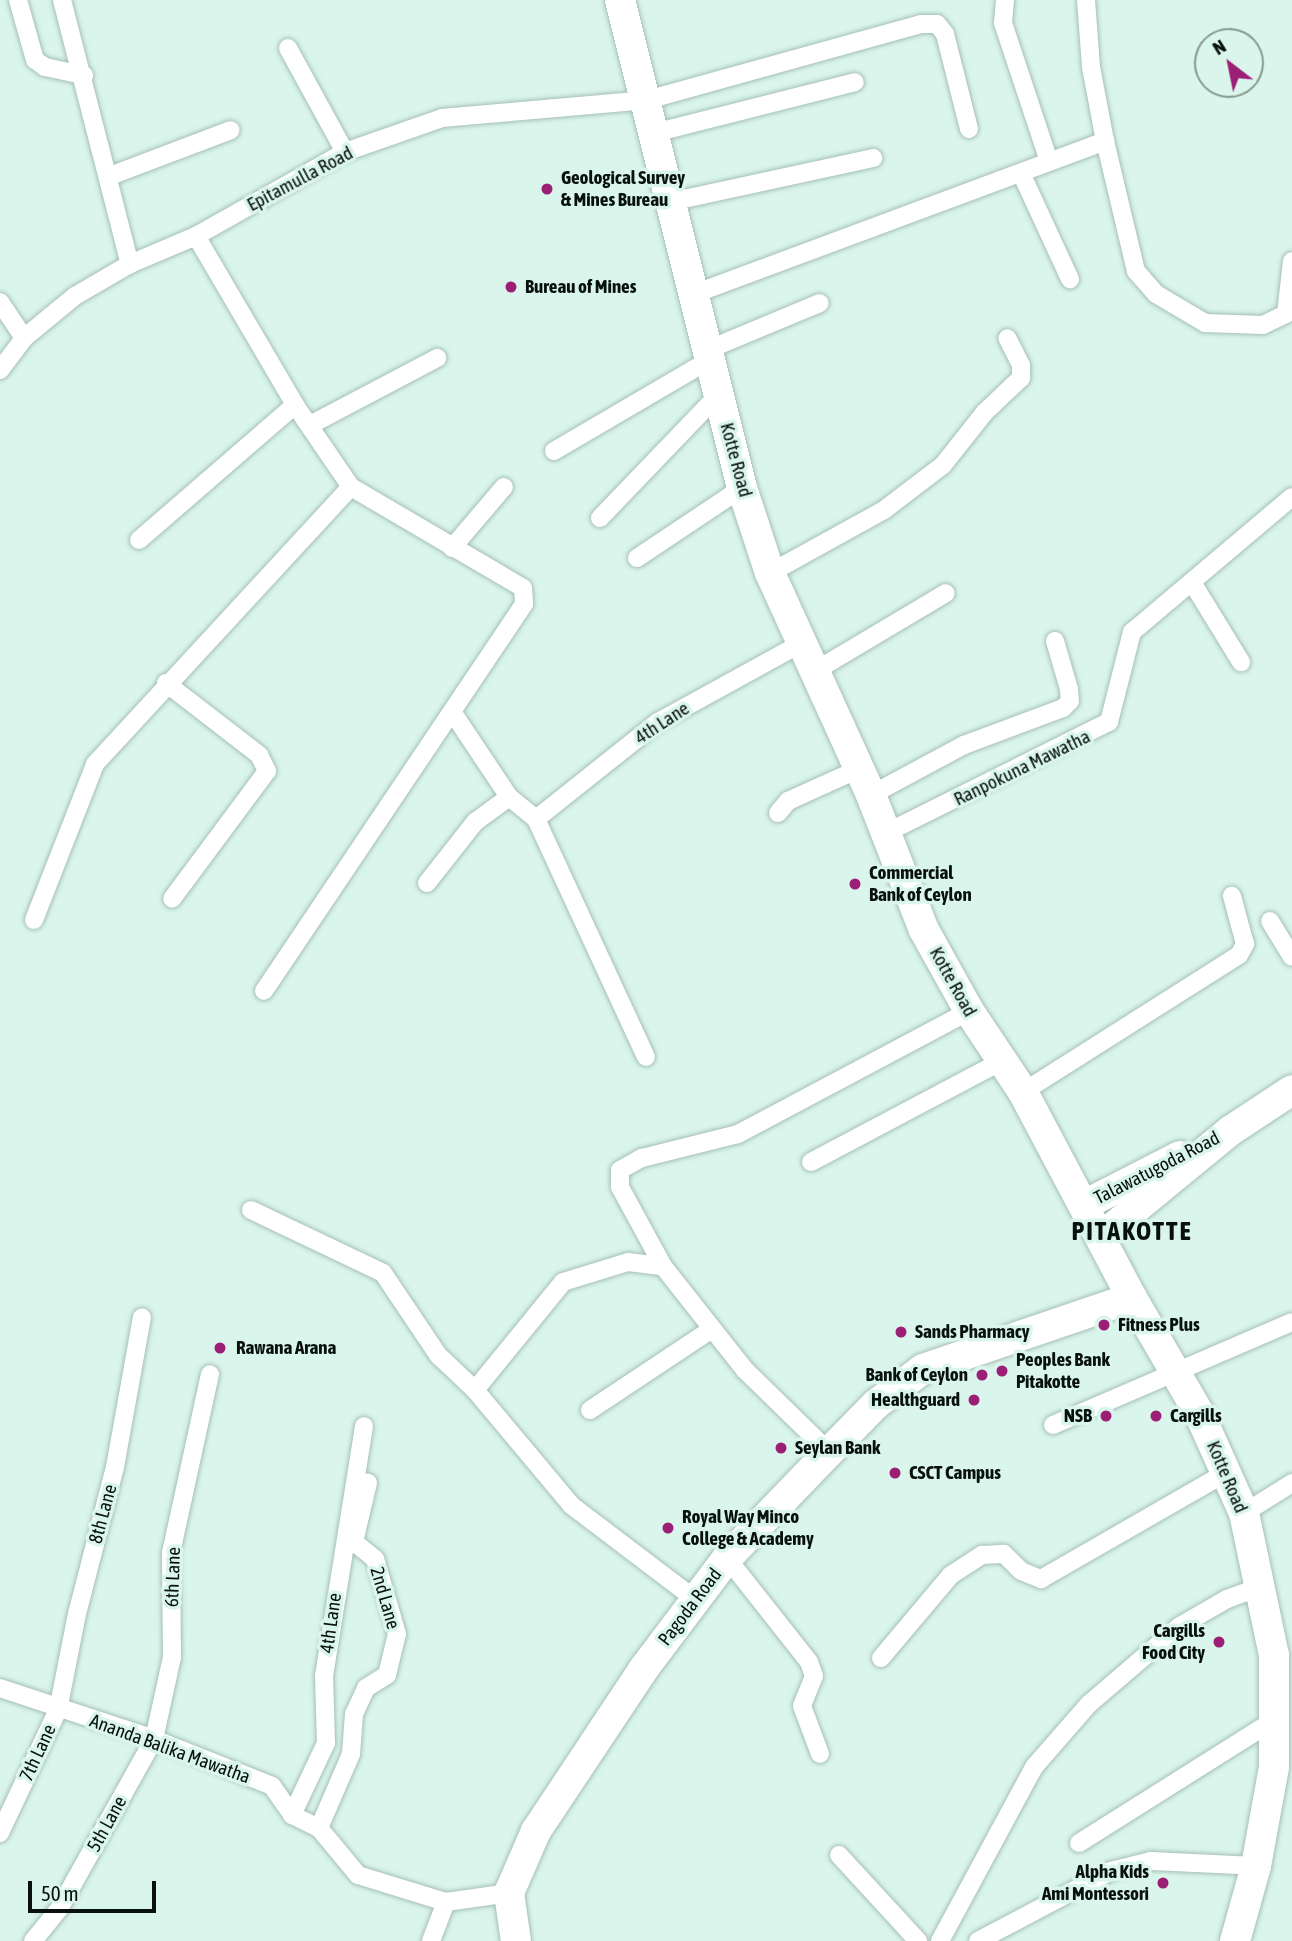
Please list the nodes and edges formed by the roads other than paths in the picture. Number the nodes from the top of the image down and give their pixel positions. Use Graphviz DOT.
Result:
graph roads {
  1 [pos="18,0"];
  2 [pos="62,0"];
  3 [pos="620,0"];
  4 [pos="1005,0"];
  5 [pos="1086,0"];
  6 [pos="288,48"];
  7 [pos="84,75"];
  8 [pos="855,82"];
  9 [pos="647,100"];
  10 [pos="969,129"];
  11 [pos="231,130"];
  12 [pos="654,133"];
  13 [pos="1104,141"];
  14 [pos="345,152"];
  15 [pos="873,158"];
  16 [pos="1049,161"];
  17 [pos="1021,173"];
  18 [pos="110,176"];
  19 [pos="670,202"];
  20 [pos="197,236"];
  21 [pos="1292,261"];
  22 [pos="130,264"];
  23 [pos="1070,279"];
  24 [pos="694,293"];
  25 [pos="0,302"];
  26 [pos="820,303"];
  27 [pos="24,338"];
  28 [pos="1007,338"];
  29 [pos="708,355"];
  30 [pos="437,358"];
  31 [pos="0,370"];
  32 [pos="719,394"];
  33 [pos="295,405"];
  34 [pos="310,425"];
  35 [pos="554,451"];
  36 [pos="503,486"];
  37 [pos="351,487"];
  38 [pos="742,488"];
  39 [pos="1292,497"];
  40 [pos="600,517"];
  41 [pos="139,540"];
  42 [pos="452,548"];
  43 [pos="638,558"];
  44 [pos="770,573"];
  45 [pos="1193,584"];
  46 [pos="946,593"];
  47 [pos="1055,641"];
  48 [pos="800,644"];
  49 [pos="1241,662"];
  50 [pos="815,671"];
  51 [pos="166,683"];
  52 [pos="453,713"];
  53 [pos="865,782"];
  54 [pos="509,797"];
  55 [pos="778,813"];
  56 [pos="536,819"];
  57 [pos="886,833"];
  58 [pos="427,883"];
  59 [pos="1232,896"];
  60 [pos="172,900"];
  61 [pos="34,920"];
  62 [pos="1270,921"];
  63 [pos="1292,957"];
  64 [pos="264,991"];
  65 [pos="968,1011"];
  66 [pos="646,1058"];
  67 [pos="1002,1060"];
  68 [pos="1292,1090"];
  69 [pos="1023,1092"];
  70 [pos="1230,1131"];
  71 [pos="811,1161"];
  72 [pos="1084,1205"];
  73 [pos="251,1210"];
  74 [pos="1101,1237"];
  75 [pos="663,1266"];
  76 [pos="1132,1298"];
  77 [pos="142,1317"];
  78 [pos="1292,1322"];
  79 [pos="712,1329"];
  80 [pos="1176,1373"];
  81 [pos="210,1374"];
  82 [pos="475,1390"];
  83 [pos="590,1410"];
  84 [pos="1053,1425"];
  85 [pos="364,1426"];
  86 [pos="829,1452"];
  87 [pos="1227,1472"];
  88 [pos="368,1483"];
  89 [pos="1292,1483"];
  90 [pos="1244,1514"];
  91 [pos="727,1558"];
  92 [pos="1260,1587"];
  93 [pos="696,1600"];
  94 [pos="881,1658"];
  95 [pos="0,1688"];
  96 [pos="58,1710"];
  97 [pos="1273,1721"];
  98 [pos="154,1739"];
  99 [pos="820,1754"];
  100 [pos="1283,1767"];
  101 [pos="292,1815"];
  102 [pos="319,1828"];
  103 [pos="0,1833"];
  104 [pos="1079,1843"];
  105 [pos="839,1855"];
  106 [pos="1256,1866"];
  107 [pos="509,1893"];
  108 [pos="446,1902"];
  109 [pos="33,1941"];
  110 [pos="431,1941"];
  111 [pos="516,1941"];
  112 [pos="918,1941"];
  113 [pos="940,1941"];
  114 [pos="978,1941"];
  115 [pos="1235,1941"];
  1 -- 7 [label="street"];
  2 -- 7 [label="street"];
  3 -- 9 [label="main road, Kotte Road"];
  4 -- 16 [label="street"];
  5 -- 13 [label="street"];
  6 -- 14 [label="street"];
  7 -- 18 [label="street"];
  8 -- 12 [label="street"];
  9 -- 10 [label="street, Epitamulla Road"];
  9 -- 12 [label="main road, Kotte Road"];
  9 -- 14 [label="street, Epitamulla Road"];
  11 -- 18 [label="street"];
  12 -- 19 [label="main road, Kotte Road"];
  13 -- 16 [label="street"];
  13 -- 21 [label="street"];
  14 -- 20 [label="street, Epitamulla Road"];
  15 -- 19 [label="street"];
  16 -- 17 [label="street"];
  17 -- 23 [label="street"];
  17 -- 24 [label="street"];
  18 -- 22 [label="street"];
  19 -- 24 [label="main road, Kotte Road"];
  20 -- 22 [label="street, Epitamulla Road"];
  20 -- 33 [label="street"];
  22 -- 27 [label="street, Epitamulla Road"];
  24 -- 29 [label="main road, Kotte Road"];
  25 -- 27 [label="street"];
  26 -- 29 [label="street"];
  27 -- 31 [label="street, Epitamulla Road"];
  28 -- 44 [label="street"];
  29 -- 32 [label="main road, Kotte Road"];
  29 -- 35 [label="street"];
  30 -- 34 [label="street"];
  32 -- 38 [label="main road, Kotte Road"];
  32 -- 40 [label="street"];
  33 -- 34 [label="street"];
  33 -- 41 [label="street"];
  34 -- 37 [label="street"];
  36 -- 42 [label="street"];
  37 -- 42 [label="street"];
  37 -- 51 [label="street"];
  38 -- 43 [label="street"];
  38 -- 44 [label="main road, Kotte Road"];
  39 -- 45 [label="street, Ranpokuna Mawatha"];
  42 -- 52 [label="street"];
  44 -- 48 [label="main road, Kotte Road"];
  45 -- 49 [label="street"];
  45 -- 57 [label="street, Ranpokuna Mawatha"];
  46 -- 50 [label="street"];
  47 -- 53 [label="street"];
  48 -- 50 [label="main road, Kotte Road"];
  48 -- 56 [label="street, 4th Lane"];
  50 -- 53 [label="main road, Kotte Road"];
  51 -- 60 [label="street"];
  51 -- 61 [label="street"];
  52 -- 54 [label="street"];
  52 -- 64 [label="street"];
  53 -- 55 [label="street"];
  53 -- 57 [label="main road, Kotte Road"];
  54 -- 56 [label="street"];
  54 -- 58 [label="street"];
  56 -- 66 [label="street"];
  57 -- 65 [label="main road, Kotte Road"];
  59 -- 69 [label="street"];
  62 -- 63 [label="street"];
  65 -- 67 [label="main road, Kotte Road"];
  65 -- 75 [label="street"];
  67 -- 69 [label="main road, Kotte Road"];
  67 -- 71 [label="street"];
  68 -- 70 [label="main road, Talawatugoda Road"];
  69 -- 72 [label="main road, Kotte Road"];
  70 -- 72 [label="main road, Talawatugoda Road"];
  70 -- 74 [label="main road, Talawatugoda Road"];
  72 -- 74 [label="main road, Kotte Road"];
  73 -- 82 [label="street"];
  74 -- 76 [label="main road, Kotte Road"];
  75 -- 79 [label="street"];
  75 -- 82 [label="street"];
  76 -- 80 [label="main road, Kotte Road"];
  76 -- 86 [label="main road, Pagoda Road"];
  77 -- 96 [label="street, 8th Lane"];
  78 -- 80 [label="street"];
  79 -- 83 [label="street"];
  79 -- 86 [label="street"];
  80 -- 84 [label="street"];
  80 -- 87 [label="main road, Kotte Road"];
  81 -- 98 [label="street, 6th Lane"];
  82 -- 93 [label="street"];
  85 -- 101 [label="street, 4th Lane"];
  86 -- 91 [label="main road, Pagoda Road"];
  87 -- 90 [label="main road, Kotte Road"];
  87 -- 94 [label="street"];
  88 -- 102 [label="street, 2nd Lane"];
  89 -- 90 [label="street"];
  90 -- 92 [label="main road, Kotte Road"];
  91 -- 93 [label="main road, Pagoda Road"];
  91 -- 99 [label="street"];
  92 -- 97 [label="main road, Kotte Road"];
  92 -- 113 [label="street"];
  93 -- 107 [label="main road, Pagoda Road"];
  95 -- 96 [label="street, Ananda Balika Mawatha"];
  96 -- 98 [label="street, Ananda Balika Mawatha"];
  96 -- 103 [label="street, 7th Lane"];
  97 -- 100 [label="main road, Kotte Road"];
  97 -- 104 [label="street"];
  98 -- 101 [label="street, Ananda Balika Mawatha"];
  98 -- 109 [label="street, 5th Lane"];
  100 -- 106 [label="main road, Kotte Road"];
  101 -- 102 [label="street, Ananda Balika Mawatha"];
  102 -- 108 [label="street, Ananda Balika Mawatha"];
  105 -- 112 [label="street"];
  106 -- 114 [label="street"];
  106 -- 115 [label="main road, Kotte Road"];
  107 -- 108 [label="street, Ananda Balika Mawatha"];
  107 -- 111 [label="main road"];
  108 -- 110 [label="street"];
}
